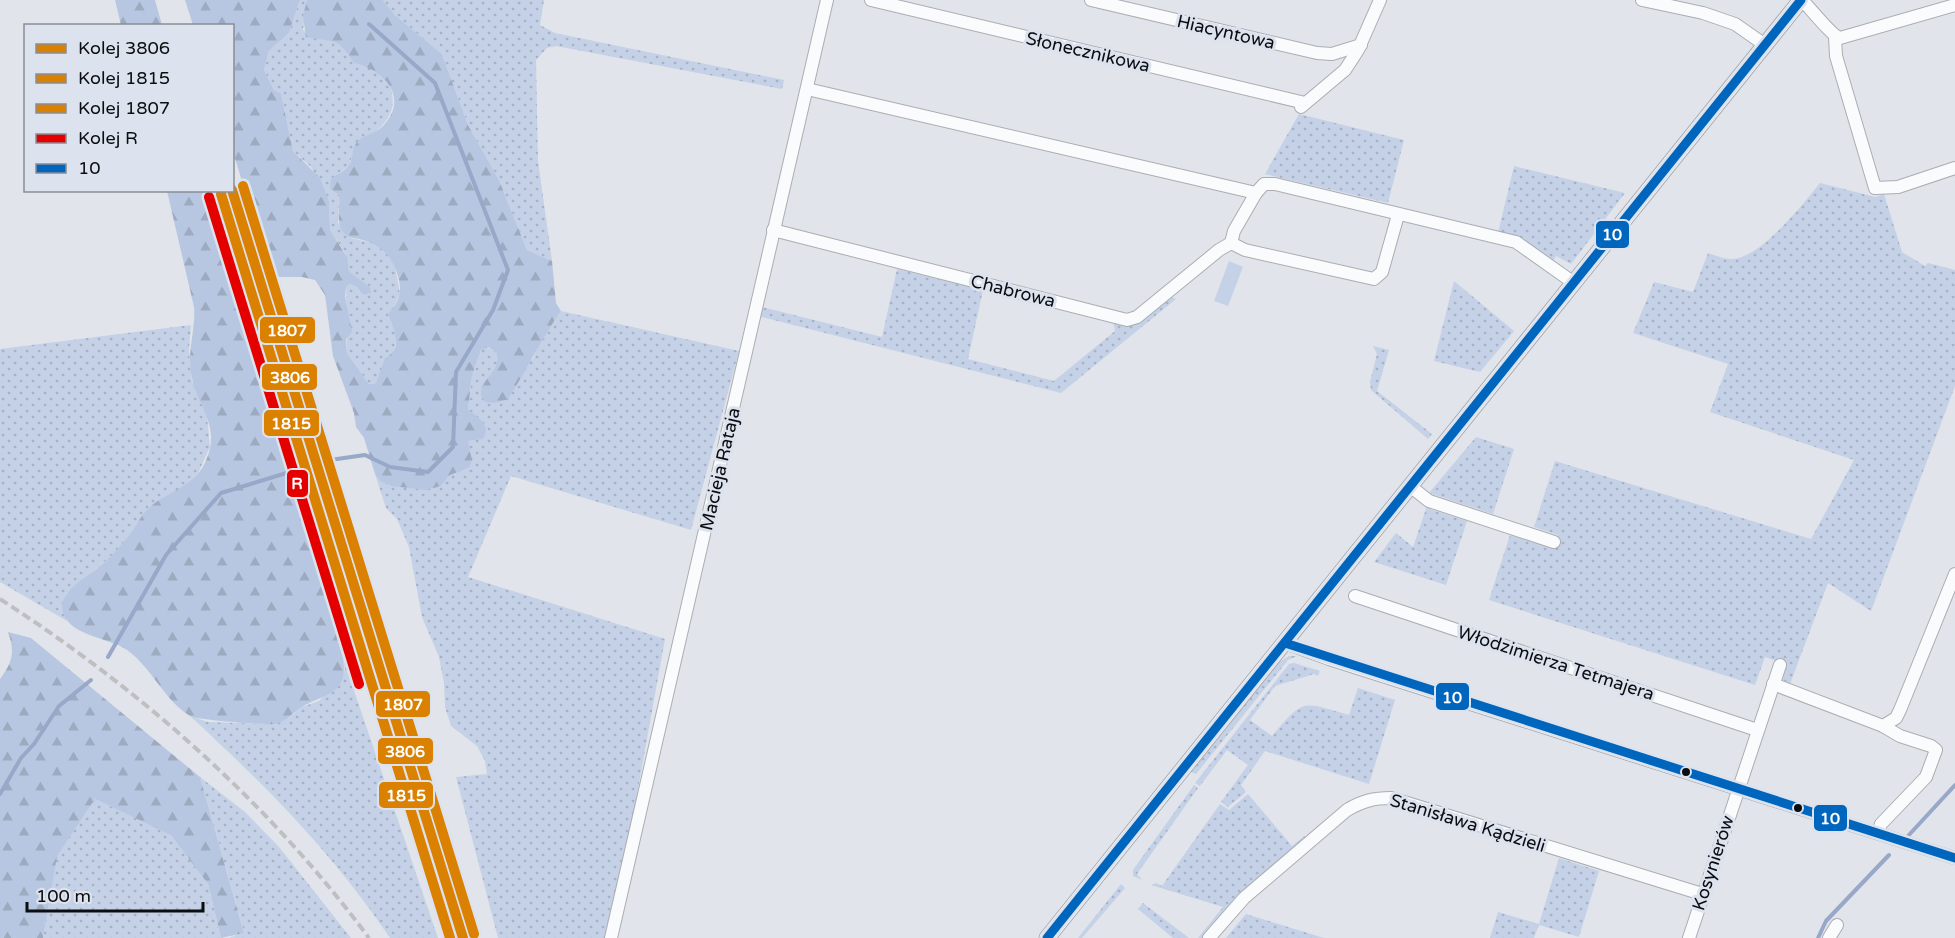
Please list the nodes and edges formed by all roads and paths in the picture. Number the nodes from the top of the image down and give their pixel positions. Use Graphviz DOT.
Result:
graph roads {
  1 [pos="827,0"];
  2 [pos="871,0"];
  3 [pos="1091,0"];
  4 [pos="1380,0"];
  5 [pos="1642,0"];
  6 [pos="1801,0"];
  7 [pos="1955,5"];
  8 [pos="1835,37"];
  9 [pos="1361,45"];
  10 [pos="1765,45"];
  11 [pos="807,89"];
  12 [pos="1955,168"];
  13 [pos="1256,193"];
  14 [pos="1398,214"];
  15 [pos="773,230"];
  16 [pos="1231,243"];
  17 [pos="1574,283"];
  18 [pos="1410,486"];
  19 [pos="1554,542"];
  20 [pos="1955,574"];
  21 [pos="1355,596"];
  22 [pos="1285,643"];
  23 [pos="1780,665"];
  24 [pos="1773,684"];
  25 [pos="1883,726"];
  26 [pos="1757,730"];
  27 [pos="1738,789"];
  28 [pos="1878,833"];
  29 [pos="1955,858"];
  30 [pos="1702,894"];
  31 [pos="1837,925"];
  32 [pos="611,938"];
  33 [pos="1047,938"];
  34 [pos="1209,938"];
  35 [pos="1689,938"];
  36 [pos="1829,938"];
  1 -- 11 [label="street, Macieja Rataja"];
  2 -- 9 [label="street, Słonecznikowa"];
  3 -- 9 [label="street, Hiacyntowa"];
  4 -- 9 [label="street"];
  5 -- 10 [label="street"];
  6 -- 8 [label="street"];
  6 -- 10 [label="street"];
  7 -- 8 [label="street"];
  8 -- 12 [label="street"];
  10 -- 17 [label="street"];
  11 -- 13 [label="street"];
  11 -- 15 [label="street, Macieja Rataja"];
  13 -- 14 [label="street"];
  13 -- 16 [label="street"];
  14 -- 16 [label="street"];
  14 -- 17 [label="street"];
  15 -- 16 [label="street, Chabrowa"];
  15 -- 32 [label="street, Macieja Rataja"];
  17 -- 18 [label="street"];
  18 -- 19 [label="street"];
  18 -- 22 [label="street"];
  20 -- 25 [label="street"];
  21 -- 26 [label="street, Włodzimierza Tetmajera"];
  22 -- 27 [label="street"];
  22 -- 33 [label="street"];
  23 -- 24 [label="street, Kosynierów"];
  24 -- 25 [label="street"];
  24 -- 26 [label="street, Kosynierów"];
  25 -- 28 [label="street"];
  26 -- 27 [label="street, Kosynierów"];
  27 -- 28 [label="street"];
  27 -- 30 [label="street, Kosynierów"];
  28 -- 29 [label="street"];
  30 -- 34 [label="street, Stanisława Kądzieli"];
  30 -- 35 [label="street, Kosynierów"];
  31 -- 36 [label="street"];
}
